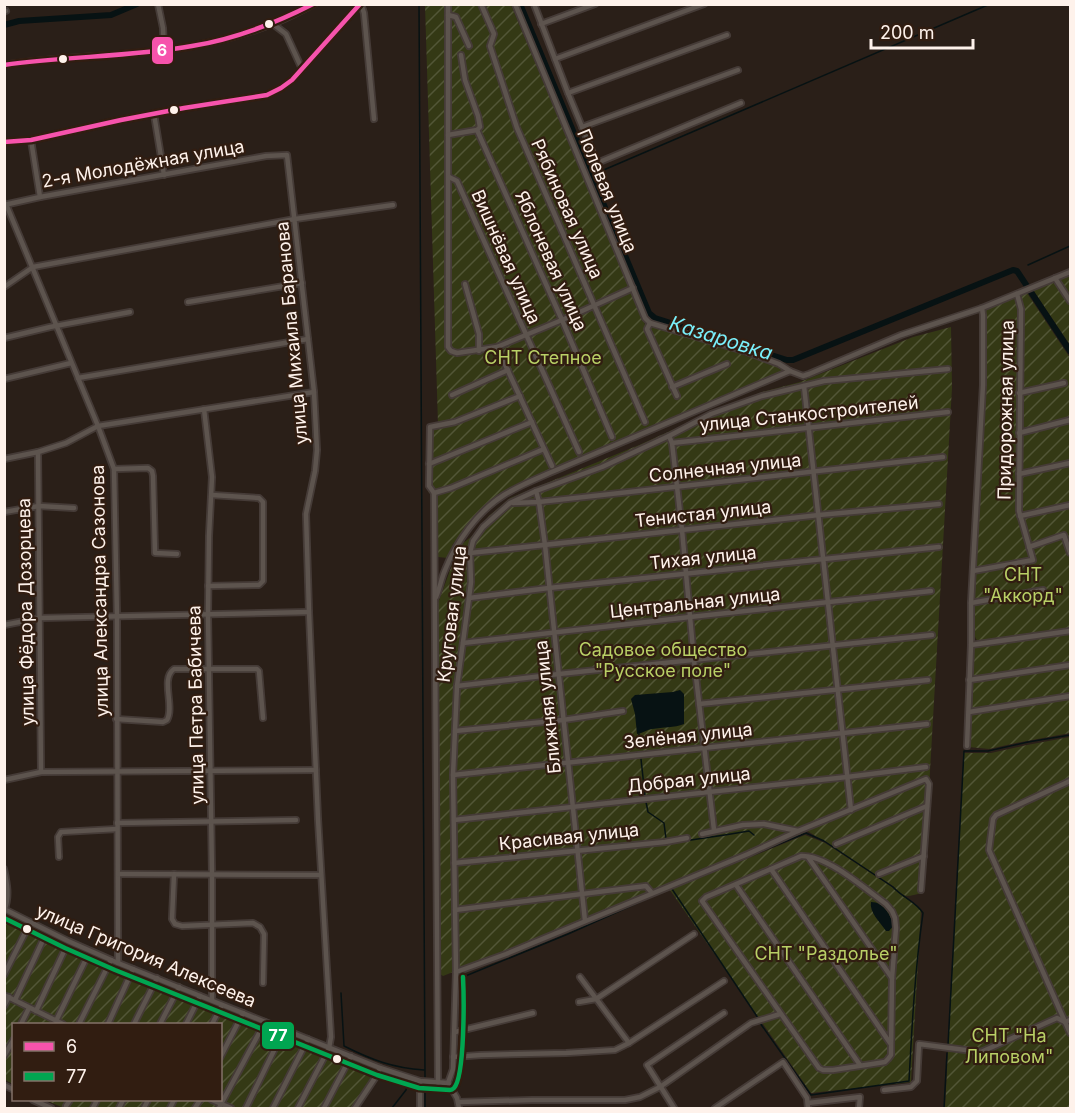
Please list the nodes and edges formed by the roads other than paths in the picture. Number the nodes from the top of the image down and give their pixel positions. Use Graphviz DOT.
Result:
graph roads {
  1 [pos="158,4"];
  2 [pos="314,4"];
  3 [pos="360,4"];
  4 [pos="448,4"];
  5 [pos="481,4"];
  6 [pos="515,4"];
  7 [pos="534,4"];
  8 [pos="595,4"];
  9 [pos="704,4"];
  10 [pos="448,15"];
  11 [pos="273,24"];
  12 [pos="541,24"];
  13 [pos="727,34"];
  14 [pos="469,46"];
  15 [pos="164,50"];
  16 [pos="460,55"];
  17 [pos="555,59"];
  18 [pos="4,65"];
  19 [pos="302,69"];
  20 [pos="738,70"];
  21 [pos="568,93"];
  22 [pos="741,103"];
  23 [pos="154,114"];
  24 [pos="374,119"];
  25 [pos="582,127"];
  26 [pos="477,130"];
  27 [pos="448,135"];
  28 [pos="31,140"];
  29 [pos="4,142"];
  30 [pos="287,155"];
  31 [pos="164,175"];
  32 [pos="449,177"];
  33 [pos="40,197"];
  34 [pos="5,204"];
  35 [pos="393,205"];
  36 [pos="295,219"];
  37 [pos="33,267"];
  38 [pos="1071,272"];
  39 [pos="1055,278"];
  40 [pos="302,283"];
  41 [pos="465,284"];
  42 [pos="4,287"];
  43 [pos="633,288"];
  44 [pos="1017,294"];
  45 [pos="1071,301"];
  46 [pos="188,302"];
  47 [pos="595,306"];
  48 [pos="982,308"];
  49 [pos="130,312"];
  50 [pos="562,320"];
  51 [pos="650,323"];
  52 [pos="56,326"];
  53 [pos="526,335"];
  54 [pos="4,338"];
  55 [pos="308,339"];
  56 [pos="497,347"];
  57 [pos="479,351"];
  58 [pos="71,363"];
  59 [pos="727,364"];
  60 [pos="948,369"];
  61 [pos="508,370"];
  62 [pos="790,371"];
  63 [pos="78,378"];
  64 [pos="4,379"];
  65 [pos="1064,383"];
  66 [pos="804,386"];
  67 [pos="672,387"];
  68 [pos="314,392"];
  69 [pos="1020,393"];
  70 [pos="452,395"];
  71 [pos="520,396"];
  72 [pos="676,396"];
  73 [pos="204,409"];
  74 [pos="948,412"];
  75 [pos="1071,420"];
  76 [pos="532,422"];
  77 [pos="645,422"];
  78 [pos="98,426"];
  79 [pos="808,428"];
  80 [pos="1019,433"];
  81 [pos="669,436"];
  82 [pos="612,437"];
  83 [pos="672,443"];
  84 [pos="544,449"];
  85 [pos="38,452"];
  86 [pos="579,452"];
  87 [pos="943,457"];
  88 [pos="4,459"];
  89 [pos="1071,463"];
  90 [pos="429,464"];
  91 [pos="552,466"];
  92 [pos="114,469"];
  93 [pos="814,472"];
  94 [pos="1019,474"];
  95 [pos="676,486"];
  96 [pos="536,491"];
  97 [pos="434,493"];
  98 [pos="212,495"];
  99 [pos="539,502"];
  100 [pos="510,503"];
  101 [pos="939,504"];
  102 [pos="1071,505"];
  103 [pos="39,506"];
  104 [pos="74,508"];
  105 [pos="4,512"];
  106 [pos="819,515"];
  107 [pos="1020,516"];
  108 [pos="682,530"];
  109 [pos="545,545"];
  110 [pos="939,547"];
  111 [pos="1029,547"];
  112 [pos="470,552"];
  113 [pos="1071,553"];
  114 [pos="177,554"];
  115 [pos="823,558"];
  116 [pos="973,572"];
  117 [pos="686,574"];
  118 [pos="208,586"];
  119 [pos="549,588"];
  120 [pos="1043,590"];
  121 [pos="931,591"];
  122 [pos="469,598"];
  123 [pos="435,599"];
  124 [pos="829,602"];
  125 [pos="971,603"];
  126 [pos="309,612"];
  127 [pos="208,615"];
  128 [pos="117,617"];
  129 [pos="690,617"];
  130 [pos="40,618"];
  131 [pos="4,626"];
  132 [pos="1071,631"];
  133 [pos="554,632"];
  134 [pos="932,635"];
  135 [pos="463,643"];
  136 [pos="971,645"];
  137 [pos="833,646"];
  138 [pos="694,660"];
  139 [pos="1071,665"];
  140 [pos="209,669"];
  141 [pos="559,674"];
  142 [pos="928,680"];
  143 [pos="969,680"];
  144 [pos="457,686"];
  145 [pos="837,690"];
  146 [pos="1071,696"];
  147 [pos="699,704"];
  148 [pos="623,711"];
  149 [pos="969,712"];
  150 [pos="263,718"];
  151 [pos="116,720"];
  152 [pos="564,720"];
  153 [pos="927,724"];
  154 [pos="455,731"];
  155 [pos="843,732"];
  156 [pos="967,746"];
  157 [pos="704,748"];
  158 [pos="568,763"];
  159 [pos="926,767"];
  160 [pos="316,770"];
  161 [pos="210,771"];
  162 [pos="41,772"];
  163 [pos="116,773"];
  164 [pos="453,775"];
  165 [pos="847,777"];
  166 [pos="4,780"];
  167 [pos="1071,781"];
  168 [pos="710,792"];
  169 [pos="572,806"];
  170 [pos="927,807"];
  171 [pos="851,810"];
  172 [pos="296,820"];
  173 [pos="454,820"];
  174 [pos="211,821"];
  175 [pos="117,826"];
  176 [pos="714,830"];
  177 [pos="798,831"];
  178 [pos="702,834"];
  179 [pos="687,838"];
  180 [pos="836,844"];
  181 [pos="578,850"];
  182 [pos="807,856"];
  183 [pos="924,856"];
  184 [pos="59,857"];
  185 [pos="454,863"];
  186 [pos="4,869"];
  187 [pos="771,869"];
  188 [pos="118,874"];
  189 [pos="174,874"];
  190 [pos="212,874"];
  191 [pos="879,874"];
  192 [pos="321,875"];
  193 [pos="736,885"];
  194 [pos="921,890"];
  195 [pos="582,893"];
  196 [pos="652,893"];
  197 [pos="5,910"];
  198 [pos="455,910"];
  199 [pos="585,921"];
  200 [pos="212,926"];
  201 [pos="27,929"];
  202 [pos="694,934"];
  203 [pos="44,938"];
  204 [pos="66,948"];
  205 [pos="87,957"];
  206 [pos="111,960"];
  207 [pos="118,963"];
  208 [pos="133,969"];
  209 [pos="456,972"];
  210 [pos="4,975"];
  211 [pos="580,977"];
  212 [pos="157,978"];
  213 [pos="892,978"];
  214 [pos="723,981"];
  215 [pos="263,982"];
  216 [pos="179,987"];
  217 [pos="7,996"];
  218 [pos="200,996"];
  219 [pos="596,999"];
  220 [pos="15,1000"];
  221 [pos="212,1000"];
  222 [pos="579,1002"];
  223 [pos="222,1005"];
  224 [pos="4,1006"];
  225 [pos="29,1008"];
  226 [pos="36,1011"];
  227 [pos="243,1013"];
  228 [pos="533,1013"];
  229 [pos="724,1013"];
  230 [pos="780,1014"];
  231 [pos="50,1018"];
  232 [pos="56,1021"];
  233 [pos="1068,1021"];
  234 [pos="265,1022"];
  235 [pos="22,1023"];
  236 [pos="47,1023"];
  237 [pos="61,1023"];
  238 [pos="80,1023"];
  239 [pos="108,1023"];
  240 [pos="134,1023"];
  241 [pos="161,1023"];
  242 [pos="186,1023"];
  243 [pos="213,1023"];
  244 [pos="284,1030"];
  245 [pos="455,1032"];
  246 [pos="1071,1032"];
  247 [pos="308,1039"];
  248 [pos="12,1042"];
  249 [pos="629,1043"];
  250 [pos="891,1044"];
  251 [pos="329,1048"];
  252 [pos="222,1055"];
  253 [pos="4,1056"];
  254 [pos="351,1056"];
  255 [pos="453,1057"];
  256 [pos="860,1065"];
  257 [pos="380,1068"];
  258 [pos="420,1081"];
  259 [pos="438,1083"];
  260 [pos="448,1083"];
  261 [pos="660,1087"];
  262 [pos="884,1090"];
  263 [pos="35,1101"];
  264 [pos="69,1101"];
  265 [pos="459,1102"];
  266 [pos="220,1106"];
  267 [pos="808,1106"];
  268 [pos="66,1107"];
  269 [pos="51,1108"];
  270 [pos="231,1108"];
  271 [pos="246,1108"];
  272 [pos="273,1108"];
  273 [pos="298,1108"];
  274 [pos="324,1108"];
  275 [pos="355,1108"];
  276 [pos="420,1108"];
  277 [pos="459,1108"];
  278 [pos="674,1108"];
  279 [pos="716,1108"];
  280 [pos="859,1108"];
  1 -- 15 [label="street"];
  2 -- 11 [label="street"];
  3 -- 19 [label="street"];
  3 -- 24 [label="street"];
  4 -- 10 [label="street"];
  5 -- 47 [label="street, Рябиновая улица"];
  6 -- 43 [label="street, Полевая улица"];
  7 -- 12 [label="street"];
  8 -- 12 [label="street"];
  9 -- 17 [label="street"];
  10 -- 14 [label="street"];
  10 -- 27 [label="street"];
  11 -- 15 [label="street"];
  11 -- 19 [label="street"];
  12 -- 17 [label="street"];
  13 -- 21 [label="street"];
  15 -- 18 [label="street"];
  16 -- 26 [label="street, Яблоневая улица"];
  17 -- 21 [label="street"];
  19 -- 23 [label="street"];
  20 -- 25 [label="street"];
  21 -- 25 [label="street"];
  22 -- 25 [label="street"];
  23 -- 28 [label="street"];
  23 -- 31 [label="street"];
  26 -- 27 [label="street"];
  26 -- 50 [label="street, Яблоневая улица"];
  27 -- 32 [label="street"];
  28 -- 29 [label="street"];
  28 -- 33 [label="street"];
  30 -- 31 [label="street, 2-я Молодёжная улица"];
  30 -- 36 [label="street, улица Михаила Баранова"];
  31 -- 33 [label="street, 2-я Молодёжная улица"];
  32 -- 53 [label="street, Вишнёвая улица"];
  32 -- 57 [label="street"];
  33 -- 34 [label="street, 2-я Молодёжная улица"];
  34 -- 37 [label="street, улица Александра Сазонова"];
  35 -- 36 [label="street"];
  36 -- 37 [label="street"];
  36 -- 40 [label="street, улица Михаила Баранова"];
  37 -- 42 [label="street"];
  37 -- 52 [label="street, улица Александра Сазонова"];
  38 -- 39 [label="street"];
  39 -- 44 [label="street"];
  39 -- 45 [label="street"];
  40 -- 46 [label="street"];
  40 -- 55 [label="street, улица Михаила Баранова"];
  41 -- 57 [label="street"];
  43 -- 47 [label="street"];
  43 -- 51 [label="street, Полевая улица"];
  44 -- 48 [label="street"];
  44 -- 69 [label="street, Придорожная улица"];
  47 -- 50 [label="street"];
  47 -- 77 [label="street, Рябиновая улица"];
  48 -- 62 [label="street"];
  48 -- 116 [label="street"];
  49 -- 52 [label="street"];
  50 -- 53 [label="street"];
  50 -- 82 [label="street, Яблоневая улица"];
  51 -- 62 [label="street"];
  51 -- 67 [label="street, Полевая улица"];
  52 -- 54 [label="street"];
  52 -- 58 [label="street, улица Александра Сазонова"];
  53 -- 56 [label="street"];
  53 -- 86 [label="street, Вишнёвая улица"];
  55 -- 63 [label="street"];
  55 -- 68 [label="street, улица Михаила Баранова"];
  56 -- 57 [label="street"];
  56 -- 61 [label="street"];
  58 -- 63 [label="street, улица Александра Сазонова"];
  58 -- 64 [label="street"];
  59 -- 67 [label="street"];
  60 -- 66 [label="street, Круговая улица"];
  61 -- 70 [label="street"];
  61 -- 71 [label="street"];
  62 -- 123 [label="street"];
  63 -- 78 [label="street, улица Александра Сазонова"];
  65 -- 69 [label="street"];
  66 -- 79 [label="street"];
  66 -- 81 [label="street, Круговая улица"];
  67 -- 72 [label="street, Полевая улица"];
  68 -- 73 [label="street"];
  68 -- 126 [label="street, улица Михаила Баранова"];
  69 -- 80 [label="street, Придорожная улица"];
  71 -- 76 [label="street"];
  71 -- 90 [label="street"];
  73 -- 78 [label="street"];
  73 -- 98 [label="street, улица Петра Бабичева"];
  74 -- 79 [label="street, улица Станкостроителей"];
  75 -- 80 [label="street"];
  76 -- 84 [label="street"];
  76 -- 90 [label="street"];
  78 -- 85 [label="street"];
  78 -- 92 [label="street, улица Александра Сазонова"];
  79 -- 83 [label="street, улица Станкостроителей"];
  79 -- 93 [label="street"];
  80 -- 94 [label="street, Придорожная улица"];
  81 -- 83 [label="street"];
  81 -- 96 [label="street, Круговая улица"];
  83 -- 95 [label="street"];
  84 -- 91 [label="street"];
  84 -- 97 [label="street"];
  85 -- 88 [label="street"];
  85 -- 103 [label="street, улица Фёдора Дозорцева"];
  87 -- 93 [label="street, Солнечная улица"];
  89 -- 94 [label="street"];
  90 -- 97 [label="street"];
  92 -- 114 [label="street"];
  92 -- 128 [label="street, улица Александра Сазонова"];
  93 -- 95 [label="street, Солнечная улица"];
  93 -- 106 [label="street"];
  94 -- 107 [label="street, Придорожная улица"];
  95 -- 99 [label="street, Солнечная улица"];
  95 -- 108 [label="street"];
  96 -- 99 [label="street, Ближняя улица"];
  96 -- 100 [label="street, Круговая улица"];
  97 -- 123 [label="street"];
  98 -- 118 [label="street, улица Петра Бабичева"];
  98 -- 118 [label="street"];
  99 -- 100 [label="street, Солнечная улица"];
  99 -- 109 [label="street, Ближняя улица"];
  100 -- 112 [label="street, Круговая улица"];
  101 -- 106 [label="street, Тенистая улица"];
  102 -- 107 [label="street"];
  103 -- 104 [label="street"];
  103 -- 105 [label="street"];
  103 -- 130 [label="street, улица Фёдора Дозорцева"];
  106 -- 108 [label="street, Тенистая улица"];
  106 -- 115 [label="street"];
  107 -- 111 [label="street, Придорожная улица"];
  108 -- 109 [label="street, Тенистая улица"];
  108 -- 117 [label="street"];
  109 -- 112 [label="street, Тенистая улица"];
  109 -- 119 [label="street, Ближняя улица"];
  110 -- 115 [label="street, Тихая улица"];
  111 -- 113 [label="street"];
  111 -- 116 [label="street, Придорожная улица"];
  112 -- 122 [label="street, Круговая улица"];
  115 -- 117 [label="street, Тихая улица"];
  115 -- 124 [label="street"];
  116 -- 125 [label="street"];
  117 -- 119 [label="street, Тихая улица"];
  117 -- 129 [label="street"];
  118 -- 127 [label="street, улица Петра Бабичева"];
  119 -- 122 [label="street, Тихая улица"];
  119 -- 133 [label="street, Ближняя улица"];
  120 -- 125 [label="street"];
  121 -- 124 [label="street, Центральная улица"];
  122 -- 135 [label="street, Круговая улица"];
  123 -- 259 [label="street"];
  124 -- 129 [label="street, Центральная улица"];
  124 -- 137 [label="street"];
  125 -- 136 [label="street"];
  126 -- 127 [label="street"];
  126 -- 160 [label="street, улица Михаила Баранова"];
  127 -- 128 [label="street"];
  127 -- 140 [label="street, улица Петра Бабичева"];
  128 -- 130 [label="street"];
  128 -- 151 [label="street, улица Александра Сазонова"];
  129 -- 133 [label="street, Центральная улица"];
  129 -- 138 [label="street"];
  130 -- 131 [label="street"];
  130 -- 162 [label="street, улица Фёдора Дозорцева"];
  132 -- 136 [label="street"];
  133 -- 135 [label="street, Центральная улица"];
  133 -- 141 [label="street, Ближняя улица"];
  134 -- 137 [label="street"];
  135 -- 144 [label="street, Круговая улица"];
  136 -- 143 [label="street"];
  137 -- 138 [label="street"];
  137 -- 145 [label="street"];
  138 -- 141 [label="street"];
  138 -- 147 [label="street"];
  139 -- 143 [label="street"];
  140 -- 150 [label="street"];
  140 -- 151 [label="street"];
  140 -- 161 [label="street, улица Петра Бабичева"];
  141 -- 144 [label="street"];
  141 -- 152 [label="street, Ближняя улица"];
  142 -- 145 [label="street"];
  143 -- 149 [label="street"];
  144 -- 154 [label="street, Круговая улица"];
  145 -- 147 [label="street"];
  145 -- 155 [label="street"];
  146 -- 149 [label="street"];
  147 -- 157 [label="street"];
  148 -- 152 [label="street"];
  149 -- 156 [label="street"];
  151 -- 163 [label="street, улица Александра Сазонова"];
  152 -- 154 [label="street"];
  152 -- 158 [label="street, Ближняя улица"];
  153 -- 155 [label="street, Зелёная улица"];
  154 -- 164 [label="street, Круговая улица"];
  155 -- 157 [label="street, Зелёная улица"];
  155 -- 165 [label="street"];
  157 -- 158 [label="street, Зелёная улица"];
  157 -- 168 [label="street"];
  158 -- 164 [label="street, Зелёная улица"];
  158 -- 169 [label="street, Ближняя улица"];
  159 -- 165 [label="street, Добрая улица"];
  160 -- 161 [label="street"];
  160 -- 192 [label="street, улица Михаила Баранова"];
  161 -- 163 [label="street"];
  161 -- 174 [label="street, улица Петра Бабичева"];
  162 -- 163 [label="street"];
  162 -- 166 [label="street"];
  163 -- 175 [label="street, улица Александра Сазонова"];
  164 -- 173 [label="street, Круговая улица"];
  165 -- 168 [label="street, Добрая улица"];
  165 -- 171 [label="street"];
  167 -- 233 [label="street"];
  168 -- 169 [label="street, Добрая улица"];
  168 -- 176 [label="street"];
  169 -- 173 [label="street, Добрая улица"];
  169 -- 181 [label="street, Ближняя улица"];
  170 -- 171 [label="street"];
  170 -- 180 [label="street"];
  170 -- 183 [label="street"];
  171 -- 177 [label="street"];
  172 -- 174 [label="street"];
  173 -- 185 [label="street, Круговая улица"];
  174 -- 175 [label="street"];
  174 -- 190 [label="street, улица Петра Бабичева"];
  175 -- 184 [label="street"];
  175 -- 188 [label="street, улица Александра Сазонова"];
  176 -- 177 [label="street"];
  176 -- 178 [label="street"];
  177 -- 196 [label="street"];
  179 -- 181 [label="street, Красивая улица"];
  181 -- 185 [label="street, Красивая улица"];
  181 -- 195 [label="street, Ближняя улица"];
  182 -- 187 [label="street"];
  182 -- 213 [label="street"];
  182 -- 213 [label="street"];
  183 -- 191 [label="street"];
  183 -- 194 [label="street"];
  185 -- 198 [label="street, Круговая улица"];
  186 -- 197 [label="street"];
  187 -- 193 [label="street"];
  187 -- 250 [label="street"];
  188 -- 189 [label="street"];
  188 -- 207 [label="street, улица Александра Сазонова"];
  189 -- 190 [label="street"];
  189 -- 200 [label="street"];
  190 -- 192 [label="street"];
  190 -- 200 [label="street, улица Петра Бабичева"];
  192 -- 251 [label="street, улица Михаила Баранова"];
  193 -- 230 [label="street"];
  193 -- 256 [label="street"];
  195 -- 196 [label="street"];
  195 -- 198 [label="street"];
  195 -- 199 [label="street, Ближняя улица"];
  196 -- 199 [label="street"];
  197 -- 206 [label="street, улица Григория Алексеева"];
  198 -- 209 [label="street, Круговая улица"];
  199 -- 209 [label="street"];
  200 -- 215 [label="street"];
  200 -- 221 [label="street, улица Петра Бабичева"];
  201 -- 210 [label="street"];
  202 -- 219 [label="street"];
  203 -- 220 [label="street"];
  204 -- 226 [label="street"];
  205 -- 232 [label="street"];
  206 -- 207 [label="street, улица Григория Алексеева"];
  206 -- 238 [label="street"];
  207 -- 208 [label="street, улица Григория Алексеева"];
  208 -- 212 [label="street, улица Григория Алексеева"];
  208 -- 239 [label="street"];
  209 -- 245 [label="street, Круговая улица"];
  211 -- 219 [label="street"];
  212 -- 216 [label="street, улица Григория Алексеева"];
  212 -- 240 [label="street"];
  213 -- 250 [label="street"];
  214 -- 249 [label="street"];
  216 -- 218 [label="street, улица Григория Алексеева"];
  216 -- 241 [label="street"];
  217 -- 220 [label="street"];
  217 -- 224 [label="street"];
  218 -- 221 [label="street, улица Григория Алексеева"];
  218 -- 242 [label="street"];
  219 -- 222 [label="street"];
  219 -- 249 [label="street"];
  220 -- 225 [label="street"];
  221 -- 223 [label="street, улица Григория Алексеева"];
  223 -- 227 [label="street, улица Григория Алексеева"];
  223 -- 243 [label="street"];
  225 -- 226 [label="street"];
  225 -- 235 [label="street"];
  226 -- 231 [label="street"];
  227 -- 234 [label="street, улица Григория Алексеева"];
  227 -- 252 [label="street"];
  228 -- 245 [label="street"];
  229 -- 261 [label="street"];
  230 -- 256 [label="street"];
  230 -- 261 [label="street"];
  231 -- 232 [label="street"];
  231 -- 236 [label="street"];
  232 -- 237 [label="street"];
  233 -- 246 [label="street"];
  233 -- 262 [label="street"];
  234 -- 244 [label="street, улица Григория Алексеева"];
  234 -- 266 [label="street"];
  244 -- 247 [label="street, улица Григория Алексеева"];
  244 -- 271 [label="street"];
  245 -- 255 [label="street, Круговая улица"];
  247 -- 251 [label="street, улица Григория Алексеева"];
  247 -- 272 [label="street"];
  248 -- 253 [label="street"];
  249 -- 255 [label="street"];
  250 -- 256 [label="street"];
  251 -- 254 [label="street, улица Григория Алексеева"];
  251 -- 273 [label="street"];
  254 -- 257 [label="street, улица Григория Алексеева"];
  254 -- 274 [label="street"];
  255 -- 260 [label="street, Круговая улица"];
  257 -- 258 [label="street, улица Григория Алексеева"];
  257 -- 275 [label="street"];
  258 -- 259 [label="street, улица Григория Алексеева"];
  258 -- 276 [label="street"];
  259 -- 260 [label="street, улица Григория Алексеева"];
  260 -- 265 [label="street"];
  261 -- 265 [label="street"];
  261 -- 278 [label="street"];
  263 -- 269 [label="street"];
  264 -- 268 [label="street"];
  265 -- 277 [label="street"];
  266 -- 270 [label="street"];
  267 -- 279 [label="street"];
  267 -- 280 [label="street"];
}
